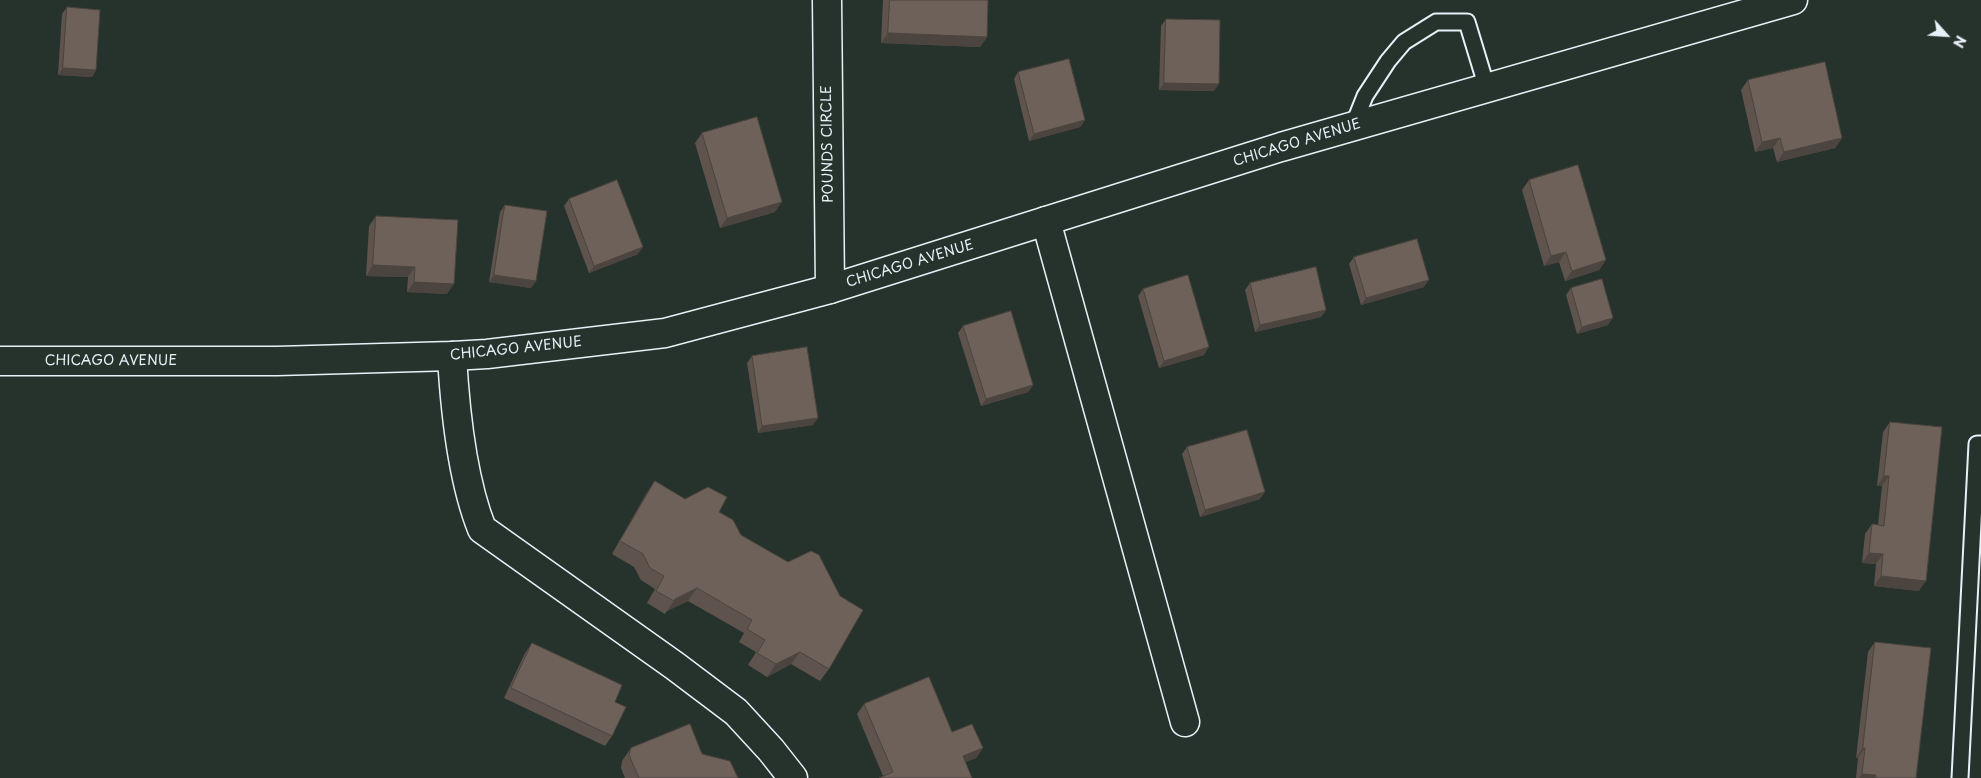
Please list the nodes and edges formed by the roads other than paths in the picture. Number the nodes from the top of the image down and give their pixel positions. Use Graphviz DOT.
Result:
graph roads {
  1 [pos="827,0"];
  2 [pos="1793,0"];
  3 [pos="1487,88"];
  4 [pos="1353,126"];
  5 [pos="1046,221"];
  6 [pos="830,289"];
  7 [pos="452,356"];
  8 [pos="0,361"];
  9 [pos="1981,444"];
  10 [pos="1185,722"];
  11 [pos="793,778"];
  12 [pos="1960,778"];
  1 -- 6 [label="street, POUNDS CIRCLE"];
  2 -- 3 [label="street, CHICAGO AVENUE"];
  3 -- 4 [label="street, CHICAGO AVENUE"];
  3 -- 4 [label="lane"];
  4 -- 5 [label="street, CHICAGO AVENUE"];
  5 -- 6 [label="street, CHICAGO AVENUE"];
  5 -- 10 [label="street"];
  6 -- 7 [label="street, CHICAGO AVENUE"];
  7 -- 8 [label="street, CHICAGO AVENUE"];
  7 -- 11 [label="street"];
  9 -- 12 [label="lane"];
}
